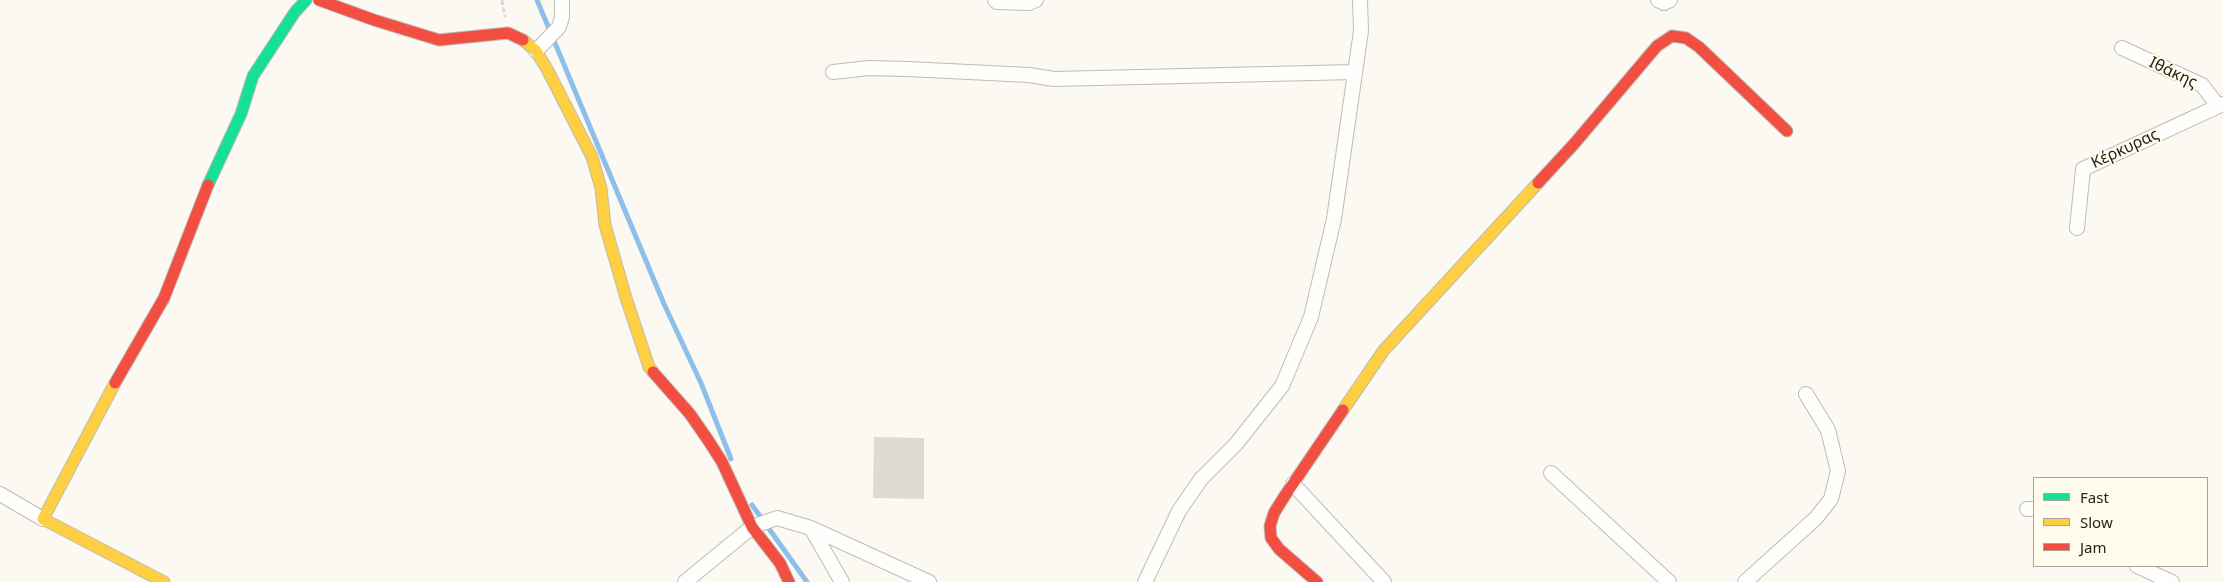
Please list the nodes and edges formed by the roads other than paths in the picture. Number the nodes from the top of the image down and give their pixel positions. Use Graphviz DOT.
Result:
graph roads {
  1 [pos="306,0"];
  2 [pos="319,0"];
  3 [pos="562,0"];
  4 [pos="995,0"];
  5 [pos="1036,0"];
  6 [pos="1360,0"];
  7 [pos="1658,0"];
  8 [pos="1670,0"];
  9 [pos="541,47"];
  10 [pos="2122,48"];
  11 [pos="833,72"];
  12 [pos="1355,72"];
  13 [pos="2221,105"];
  14 [pos="1787,131"];
  15 [pos="2077,228"];
  16 [pos="1806,394"];
  17 [pos="1550,473"];
  18 [pos="1293,484"];
  19 [pos="0,494"];
  20 [pos="43,519"];
  21 [pos="756,525"];
  22 [pos="811,528"];
  23 [pos="2139,567"];
  24 [pos="164,582"];
  25 [pos="685,582"];
  26 [pos="789,582"];
  27 [pos="842,582"];
  28 [pos="929,582"];
  29 [pos="1145,582"];
  30 [pos="1317,582"];
  31 [pos="1384,582"];
  32 [pos="1669,582"];
  33 [pos="1745,582"];
  34 [pos="2172,582"];
  1 -- 20 [label="street"];
  2 -- 9 [label="street"];
  3 -- 9 [label="street"];
  4 -- 5 [label="street"];
  6 -- 12 [label="street"];
  7 -- 8 [label="street"];
  9 -- 21 [label="street"];
  10 -- 13 [label="street, Ιθάκης"];
  11 -- 12 [label="street"];
  12 -- 29 [label="street"];
  13 -- 15 [label="street, Κέρκυρας"];
  14 -- 18 [label="street"];
  16 -- 33 [label="street"];
  17 -- 32 [label="street"];
  18 -- 30 [label="street"];
  18 -- 31 [label="street"];
  19 -- 20 [label="street"];
  20 -- 24 [label="street"];
  21 -- 22 [label="street"];
  21 -- 25 [label="street"];
  21 -- 26 [label="street"];
  22 -- 27 [label="street"];
  22 -- 28 [label="street"];
  23 -- 34 [label="street"];
}
